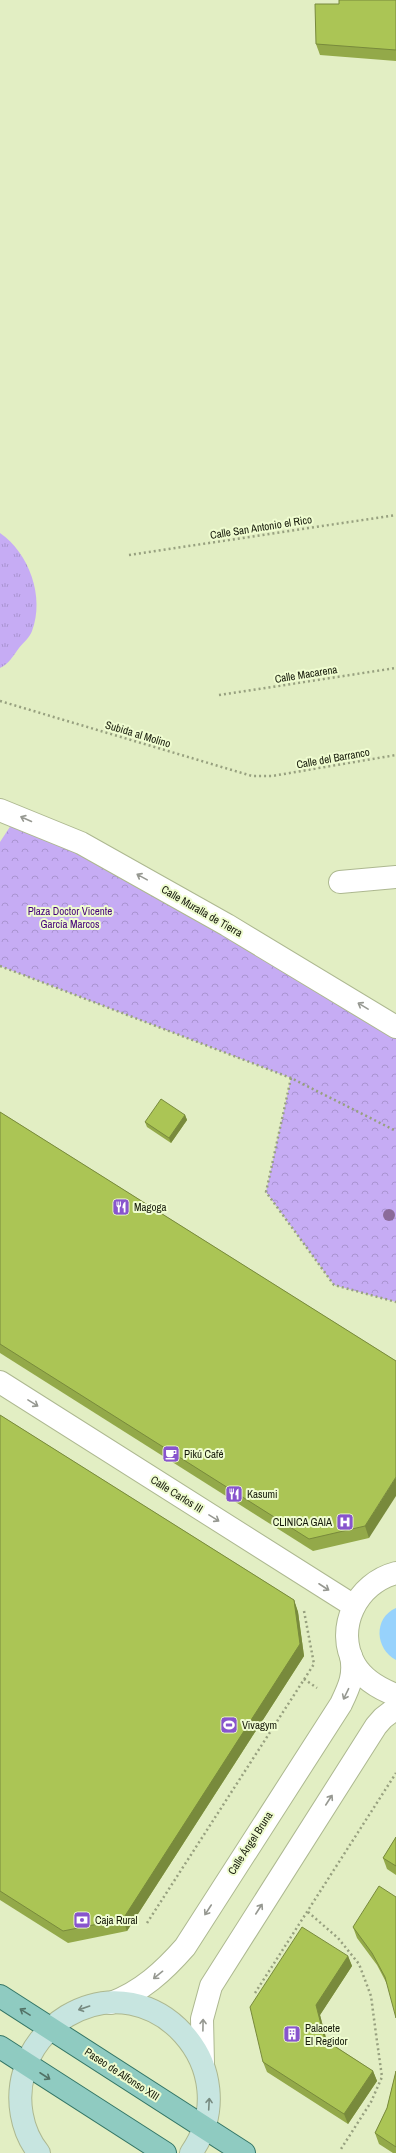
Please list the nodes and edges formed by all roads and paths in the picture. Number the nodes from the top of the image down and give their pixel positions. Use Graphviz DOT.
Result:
graph roads {
  1 [pos="396,515"];
  2 [pos="129,555"];
  3 [pos="396,668"];
  4 [pos="219,695"];
  5 [pos="0,702"];
  6 [pos="396,755"];
  7 [pos="272,776"];
  8 [pos="0,810"];
  9 [pos="396,877"];
  10 [pos="340,882"];
  11 [pos="0,966"];
  12 [pos="396,1027"];
  13 [pos="291,1078"];
  14 [pos="396,1131"];
  15 [pos="396,1302"];
  16 [pos="0,1382"];
  17 [pos="396,1573"];
  18 [pos="303,1606"];
  19 [pos="354,1606"];
  20 [pos="351,1656"];
  21 [pos="396,1695"];
  22 [pos="396,1708"];
  23 [pos="396,1773"];
  24 [pos="308,1912"];
  25 [pos="147,1923"];
  26 [pos="255,1993"];
  27 [pos="0,1996"];
  28 [pos="111,2003"];
  29 [pos="50,2028"];
  30 [pos="0,2047"];
  31 [pos="26,2064"];
  32 [pos="203,2064"];
  33 [pos="22,2118"];
  34 [pos="204,2127"];
  35 [pos="341,2149"];
  36 [pos="23,2153"];
  37 [pos="39,2153"];
  38 [pos="165,2153"];
  39 [pos="191,2153"];
  40 [pos="244,2153"];
  1 -- 2 [label="path, Calle San Antonio el Rico"];
  3 -- 4 [label="path, Calle Macarena"];
  5 -- 7 [label="path, Subida al Molino"];
  6 -- 7 [label="path, Calle del Barranco"];
  12 -- 8 [label="street, Calle Muralla de Tierra, one-way"];
  9 -- 10 [label="street"];
  11 -- 13 [label="path"];
  13 -- 14 [label="path"];
  13 -- 15 [label="path"];
  16 -- 19 [label="street, Calle Carlos III, one-way"];
  17 -- 19 [label="street"];
  18 -- 25 [label="path"];
  19 -- 20 [label="street, Calle Ángel Bruna"];
  20 -- 21 [label="street"];
  20 -- 28 [label="street, Calle Ángel Bruna, one-way"];
  32 -- 22 [label="street, one-way"];
  23 -- 24 [label="path"];
  24 -- 26 [label="path"];
  24 -- 35 [label="path"];
  29 -- 27 [label="main road, Paseo de Alfonso XIII, one-way"];
  28 -- 29 [label="main road, one-way"];
  28 -- 32 [label="main road"];
  29 -- 31 [label="main road"];
  29 -- 34 [label="main road, Paseo de Alfonso XIII"];
  30 -- 31 [label="main road"];
  31 -- 33 [label="main road"];
  31 -- 38 [label="main road, one-way"];
  34 -- 32 [label="main road, one-way"];
  33 -- 36 [label="main road"];
  33 -- 37 [label="main road"];
  34 -- 39 [label="main road"];
  34 -- 40 [label="main road, Paseo de Alfonso XIII"];
}
